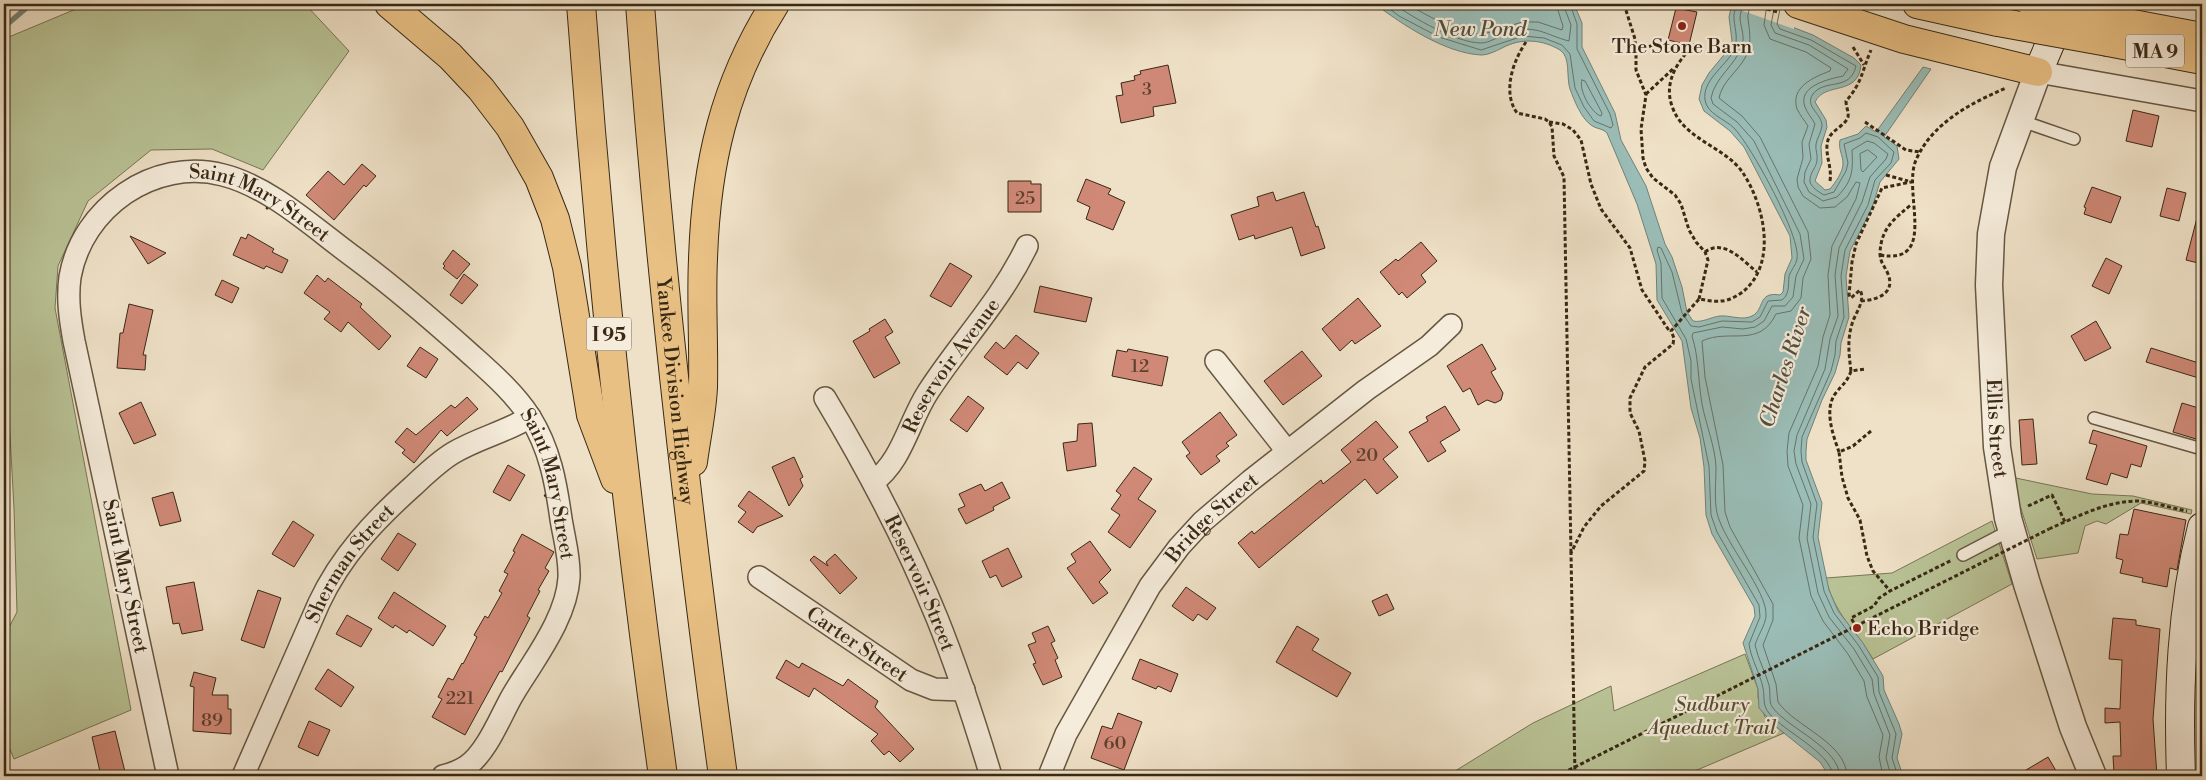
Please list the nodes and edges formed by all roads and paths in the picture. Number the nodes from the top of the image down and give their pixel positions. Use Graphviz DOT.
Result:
graph roads {
  1 [pos="389,4"];
  2 [pos="581,4"];
  3 [pos="640,4"];
  4 [pos="775,4"];
  5 [pos="1624,4"];
  6 [pos="1748,4"];
  7 [pos="1917,4"];
  8 [pos="2032,4"];
  9 [pos="2068,4"];
  10 [pos="1793,7"];
  11 [pos="2113,32"];
  12 [pos="2202,37"];
  13 [pos="1526,42"];
  14 [pos="1696,43"];
  15 [pos="1851,44"];
  16 [pos="1873,47"];
  17 [pos="1636,54"];
  18 [pos="1684,54"];
  19 [pos="2202,60"];
  20 [pos="1864,66"];
  21 [pos="1674,68"];
  22 [pos="2038,72"];
  23 [pos="2009,87"];
  24 [pos="1646,95"];
  25 [pos="2202,101"];
  26 [pos="2019,120"];
  27 [pos="1549,122"];
  28 [pos="1864,122"];
  29 [pos="2074,139"];
  30 [pos="1920,152"];
  31 [pos="1886,175"];
  32 [pos="1830,181"];
  33 [pos="1911,182"];
  34 [pos="1912,204"];
  35 [pos="1027,246"];
  36 [pos="1705,252"];
  37 [pos="1880,255"];
  38 [pos="1758,272"];
  39 [pos="1698,299"];
  40 [pos="1861,301"];
  41 [pos="1451,325"];
  42 [pos="1671,331"];
  43 [pos="1216,362"];
  44 [pos="1865,369"];
  45 [pos="1851,371"];
  46 [pos="825,398"];
  47 [pos="530,417"];
  48 [pos="2094,418"];
  49 [pos="1871,431"];
  50 [pos="2202,449"];
  51 [pos="1287,451"];
  52 [pos="1840,452"];
  53 [pos="873,482"];
  54 [pos="688,504"];
  55 [pos="629,515"];
  56 [pos="2015,520"];
  57 [pos="2065,522"];
  58 [pos="2199,535"];
  59 [pos="1572,553"];
  60 [pos="1963,555"];
  61 [pos="759,577"];
  62 [pos="1890,591"];
  63 [pos="1857,628"];
  64 [pos="964,690"];
  65 [pos="1576,767"];
  66 [pos="1827,770"];
  67 [pos="168,776"];
  68 [pos="243,776"];
  69 [pos="442,776"];
  70 [pos="663,776"];
  71 [pos="724,776"];
  72 [pos="992,776"];
  73 [pos="1049,776"];
  74 [pos="1557,776"];
  75 [pos="1574,776"];
  76 [pos="1827,776"];
  77 [pos="2093,776"];
  78 [pos="2181,776"];
  1 -- 55 [label="highway"];
  2 -- 55 [label="highway, I 95"];
  3 -- 54 [label="highway, Yankee Division Highway"];
  4 -- 54 [label="highway"];
  5 -- 17 [label="path"];
  6 -- 10 [label="path"];
  7 -- 11 [label="highway, MA 9, bridge"];
  8 -- 11 [label="highway, MA 9, bridge"];
  9 -- 22 [label="main road"];
  10 -- 22 [label="highway"];
  11 -- 12 [label="highway, MA 9"];
  11 -- 19 [label="highway, MA 9"];
  13 -- 27 [label="path"];
  14 -- 18 [label="path"];
  15 -- 20 [label="path"];
  16 -- 20 [label="path"];
  17 -- 18 [label="path"];
  17 -- 24 [label="path"];
  18 -- 21 [label="path"];
  20 -- 32 [label="path"];
  21 -- 24 [label="path"];
  21 -- 38 [label="path"];
  22 -- 25 [label="street"];
  22 -- 26 [label="street, Ellis Street"];
  23 -- 30 [label="path"];
  24 -- 36 [label="path"];
  26 -- 29 [label="lane"];
  26 -- 56 [label="street, Ellis Street"];
  27 -- 42 [label="path"];
  27 -- 59 [label="path"];
  28 -- 30 [label="path"];
  30 -- 33 [label="path"];
  31 -- 33 [label="path"];
  33 -- 34 [label="path"];
  33 -- 40 [label="path"];
  34 -- 37 [label="path"];
  34 -- 37 [label="path"];
  35 -- 53 [label="street, Reservoir Avenue"];
  36 -- 38 [label="path"];
  36 -- 39 [label="path"];
  37 -- 40 [label="path"];
  38 -- 39 [label="path"];
  39 -- 42 [label="path"];
  40 -- 45 [label="path"];
  41 -- 51 [label="street, Bridge Street"];
  42 -- 59 [label="path"];
  43 -- 51 [label="street"];
  44 -- 45 [label="path"];
  45 -- 52 [label="path"];
  46 -- 53 [label="street, Reservoir Street"];
  47 -- 67 [label="street, Saint Mary Street"];
  47 -- 68 [label="street, Sherman Street"];
  47 -- 69 [label="street, Saint Mary Street"];
  48 -- 50 [label="lane"];
  49 -- 52 [label="path"];
  51 -- 73 [label="street, Bridge Street"];
  52 -- 62 [label="path"];
  53 -- 64 [label="street, Reservoir Street"];
  54 -- 71 [label="highway, Yankee Division Highway"];
  55 -- 70 [label="highway, I 95"];
  56 -- 57 [label="path"];
  56 -- 60 [label="lane"];
  56 -- 77 [label="street, Ellis Street"];
  57 -- 58 [label="path"];
  57 -- 65 [label="path, bridge"];
  58 -- 78 [label="main road"];
  59 -- 65 [label="path"];
  60 -- 62 [label="path"];
  61 -- 64 [label="street, Carter Street"];
  62 -- 63 [label="path"];
  64 -- 72 [label="street, Reservoir Street"];
  65 -- 74 [label="path"];
  65 -- 75 [label="path"];
  66 -- 76 [label="path"];
}
